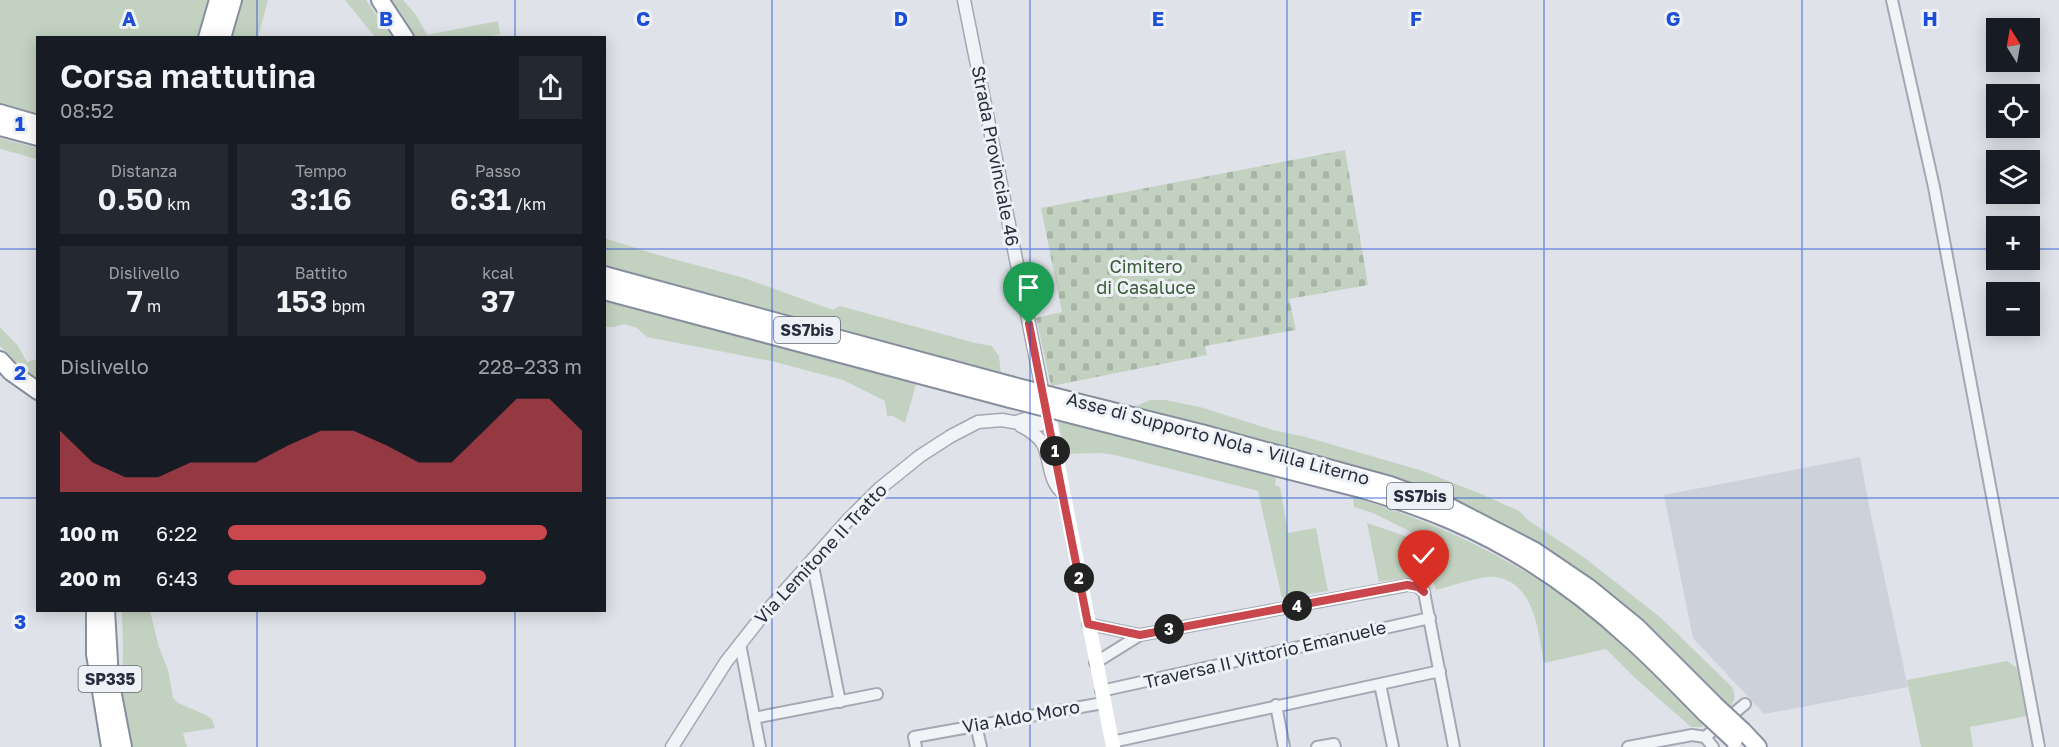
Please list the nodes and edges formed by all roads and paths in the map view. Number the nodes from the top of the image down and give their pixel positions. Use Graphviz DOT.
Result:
graph roads {
  1 [pos="218,0"];
  2 [pos="233,0"];
  3 [pos="380,0"];
  4 [pos="964,0"];
  5 [pos="1892,0"];
  6 [pos="208,36"];
  7 [pos="223,36"];
  8 [pos="404,36"];
  9 [pos="0,113"];
  10 [pos="36,123"];
  11 [pos="0,127"];
  12 [pos="36,136"];
  13 [pos="606,276"];
  14 [pos="606,291"];
  15 [pos="5,366"];
  16 [pos="1041,383"];
  17 [pos="36,389"];
  18 [pos="1010,392"];
  19 [pos="36,402"];
  20 [pos="1049,418"];
  21 [pos="1015,422"];
  22 [pos="1063,493"];
  23 [pos="812,561"];
  24 [pos="90,612"];
  25 [pos="95,612"];
  26 [pos="109,612"];
  27 [pos="1430,618"];
  28 [pos="1088,624"];
  29 [pos="1140,635"];
  30 [pos="740,644"];
  31 [pos="101,648"];
  32 [pos="1095,663"];
  33 [pos="1440,671"];
  34 [pos="1380,684"];
  35 [pos="877,694"];
  36 [pos="1102,697"];
  37 [pos="840,702"];
  38 [pos="1745,704"];
  39 [pos="1276,705"];
  40 [pos="754,718"];
  41 [pos="976,725"];
  42 [pos="1706,737"];
  43 [pos="1739,739"];
  44 [pos="1665,743"];
  45 [pos="1112,744"];
  46 [pos="110,747"];
  47 [pos="123,747"];
  48 [pos="672,747"];
  49 [pos="760,747"];
  50 [pos="916,747"];
  51 [pos="981,747"];
  52 [pos="1284,747"];
  53 [pos="1317,747"];
  54 [pos="1335,747"];
  55 [pos="1393,747"];
  56 [pos="1454,747"];
  57 [pos="1628,747"];
  58 [pos="1713,747"];
  59 [pos="1758,747"];
  60 [pos="2039,747"];
  1 -- 6 [label="highway"];
  2 -- 7 [label="highway"];
  3 -- 8 [label="highway"];
  4 -- 16 [label="street, Strada Provinciale 46"];
  5 -- 60 [label="street"];
  9 -- 10 [label="highway"];
  11 -- 12 [label="highway"];
  13 -- 18 [label="highway, Asse di Supporto Nola - Villa Literno / SS7bis"];
  14 -- 18 [label="highway, Asse di Supporto Nola - Villa Literno / SS7bis"];
  15 -- 17 [label="highway"];
  15 -- 19 [label="highway"];
  16 -- 20 [label="street, Strada Provinciale 46"];
  16 -- 21 [label="street"];
  18 -- 43 [label="highway, Asse di Supporto Nola - Villa Literno / SS7bis, bridge"];
  20 -- 21 [label="street, Via Lemitone II Tratto"];
  20 -- 22 [label="main road"];
  21 -- 22 [label="street"];
  21 -- 23 [label="street, Via Lemitone II Tratto"];
  22 -- 28 [label="main road"];
  23 -- 30 [label="street, Via Lemitone II Tratto"];
  23 -- 37 [label="street"];
  24 -- 31 [label="highway"];
  25 -- 31 [label="highway, SP335"];
  26 -- 31 [label="highway, SP335"];
  27 -- 29 [label="street"];
  27 -- 33 [label="street"];
  27 -- 36 [label="street, Traversa II Vittorio Emanuele"];
  28 -- 29 [label="street"];
  28 -- 32 [label="main road"];
  29 -- 32 [label="street"];
  30 -- 40 [label="street"];
  30 -- 48 [label="street, Via Lemitone II Tratto"];
  31 -- 46 [label="highway, SP335"];
  31 -- 47 [label="highway, SP335"];
  32 -- 36 [label="main road"];
  33 -- 34 [label="street"];
  33 -- 56 [label="street"];
  34 -- 39 [label="street"];
  34 -- 55 [label="street"];
  35 -- 37 [label="street"];
  36 -- 41 [label="street, Via Aldo Moro"];
  36 -- 45 [label="main road"];
  37 -- 40 [label="street"];
  38 -- 42 [label="street"];
  39 -- 45 [label="street"];
  39 -- 52 [label="street"];
  40 -- 49 [label="street"];
  41 -- 50 [label="street, Via Aldo Moro"];
  41 -- 51 [label="street"];
  42 -- 44 [label="street"];
  42 -- 58 [label="street"];
  43 -- 59 [label="highway, Asse di Supporto Nola - Villa Literno / SS7bis"];
  44 -- 57 [label="street"];
  53 -- 54 [label="street"];
}
